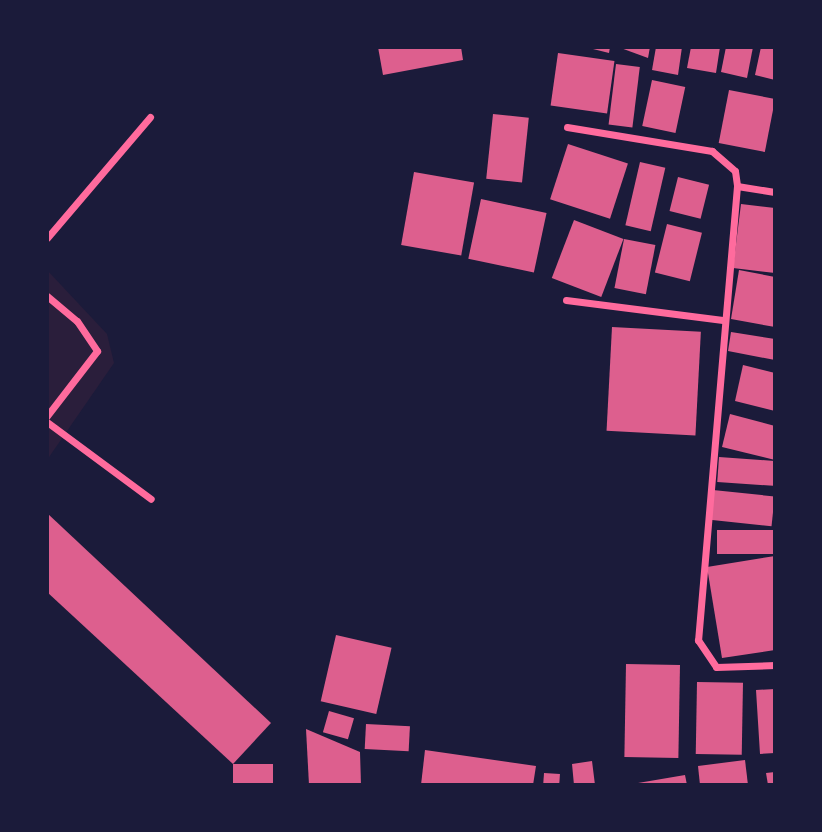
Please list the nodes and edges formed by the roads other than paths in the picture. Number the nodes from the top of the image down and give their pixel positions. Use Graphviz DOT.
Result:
graph roads {
  1 [pos="150,117"];
  2 [pos="567,127"];
  3 [pos="737,186"];
  4 [pos="775,192"];
  5 [pos="47,238"];
  6 [pos="47,296"];
  7 [pos="566,300"];
  8 [pos="723,320"];
  9 [pos="47,416"];
  10 [pos="47,422"];
  11 [pos="151,499"];
  12 [pos="775,665"];
  1 -- 5 [label="street"];
  2 -- 3 [label="street"];
  3 -- 4 [label="street"];
  3 -- 8 [label="street"];
  6 -- 9 [label="street"];
  7 -- 8 [label="street"];
  8 -- 12 [label="street"];
  10 -- 11 [label="street"];
}
